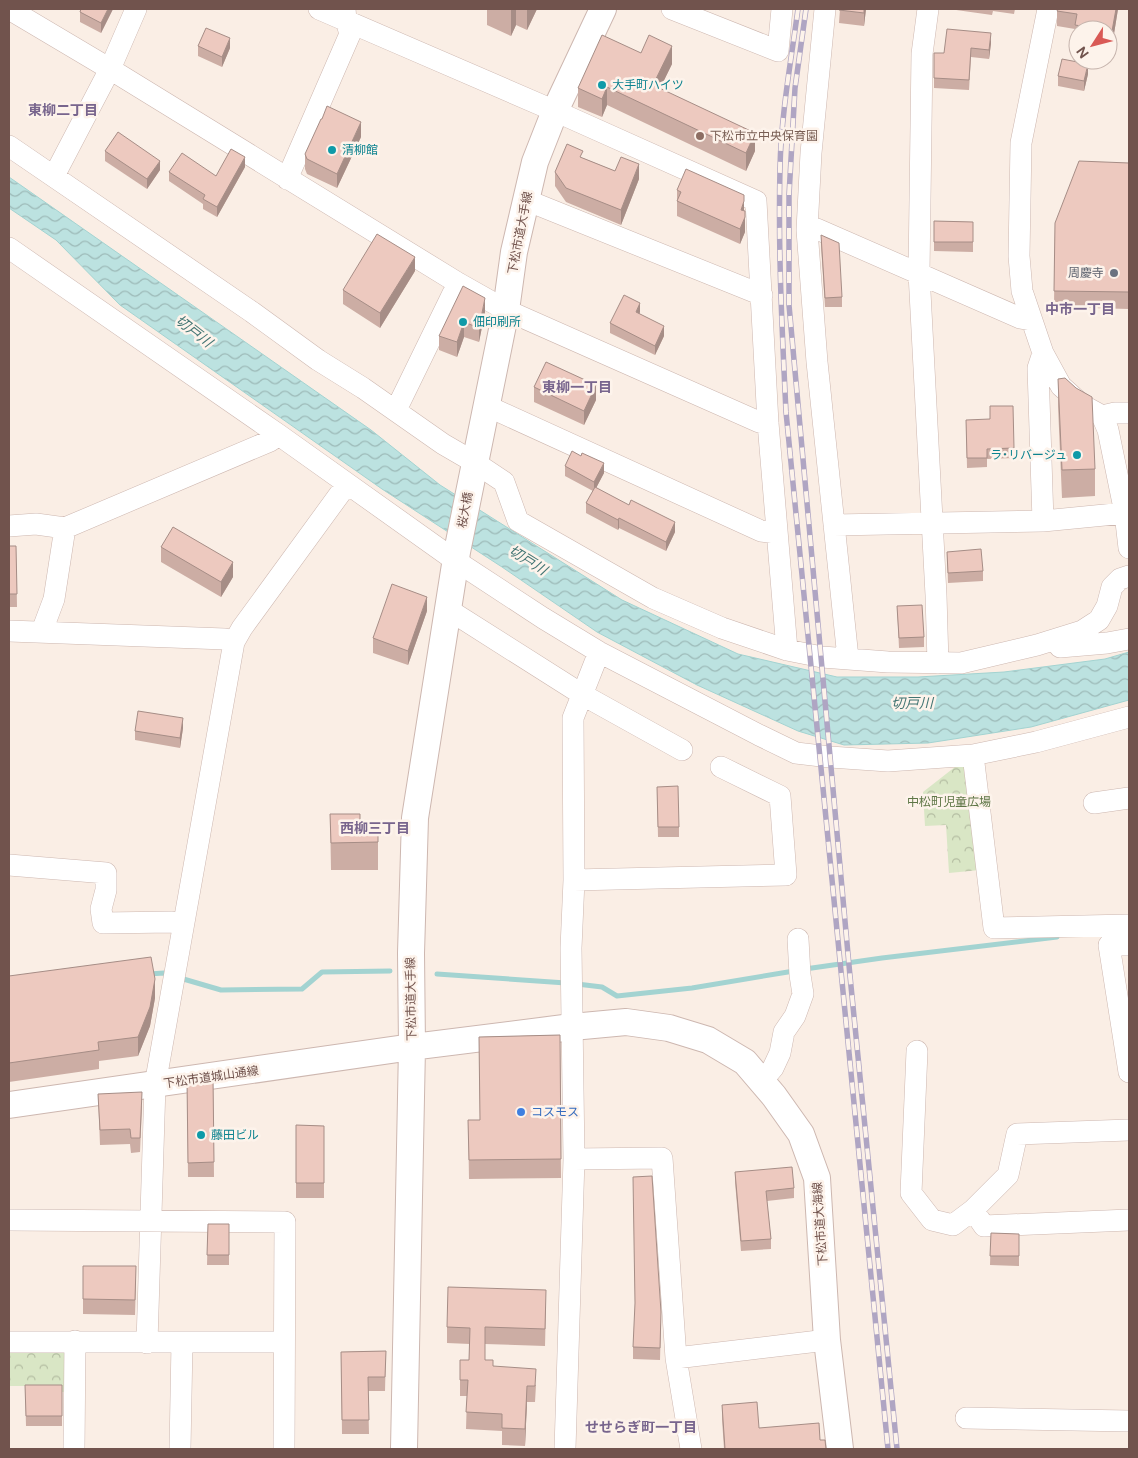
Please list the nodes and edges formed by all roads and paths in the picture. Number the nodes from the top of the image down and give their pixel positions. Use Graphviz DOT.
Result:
graph roads {
  1 [pos="136,9"];
  2 [pos="319,9"];
  3 [pos="603,9"];
  4 [pos="672,9"];
  5 [pos="782,9"];
  6 [pos="825,9"];
  7 [pos="928,9"];
  8 [pos="1048,9"];
  9 [pos="9,10"];
  10 [pos="345,14"];
  11 [pos="110,69"];
  12 [pos="555,111"];
  13 [pos="9,146"];
  14 [pos="54,176"];
  15 [pos="288,179"];
  16 [pos="526,200"];
  17 [pos="807,230"];
  18 [pos="9,248"];
  19 [pos="919,273"];
  20 [pos="458,283"];
  21 [pos="762,295"];
  22 [pos="506,310"];
  23 [pos="1031,320"];
  24 [pos="1043,353"];
  25 [pos="487,406"];
  26 [pos="396,410"];
  27 [pos="1129,413"];
  28 [pos="1102,416"];
  29 [pos="768,423"];
  30 [pos="279,435"];
  31 [pos="473,465"];
  32 [pos="347,484"];
  33 [pos="1125,513"];
  34 [pos="1043,521"];
  35 [pos="932,522"];
  36 [pos="834,525"];
  37 [pos="9,526"];
  38 [pos="65,528"];
  39 [pos="776,532"];
  40 [pos="1129,548"];
  41 [pos="457,556"];
  42 [pos="1129,576"];
  43 [pos="449,610"];
  44 [pos="9,631"];
  45 [pos="44,631"];
  46 [pos="1129,638"];
  47 [pos="234,642"];
  48 [pos="1037,646"];
  49 [pos="787,650"];
  50 [pos="600,652"];
  51 [pos="848,658"];
  52 [pos="938,663"];
  53 [pos="583,695"];
  54 [pos="1129,717"];
  55 [pos="682,750"];
  56 [pos="973,755"];
  57 [pos="721,767"];
  58 [pos="1129,798"];
  59 [pos="1094,803"];
  60 [pos="9,865"];
  61 [pos="574,880"];
  62 [pos="183,924"];
  63 [pos="1129,925"];
  64 [pos="798,938"];
  65 [pos="1129,945"];
  66 [pos="572,1027"];
  67 [pos="412,1047"];
  68 [pos="917,1051"];
  69 [pos="1129,1072"];
  70 [pos="762,1081"];
  71 [pos="155,1086"];
  72 [pos="9,1105"];
  73 [pos="1129,1130"];
  74 [pos="574,1159"];
  75 [pos="973,1210"];
  76 [pos="9,1220"];
  77 [pos="1129,1220"];
  78 [pos="152,1221"];
  79 [pos="827,1340"];
  80 [pos="76,1341"];
  81 [pos="9,1342"];
  82 [pos="284,1342"];
  83 [pos="147,1343"];
  84 [pos="182,1344"];
  85 [pos="676,1358"];
  86 [pos="966,1418"];
  87 [pos="1129,1421"];
  88 [pos="74,1449"];
  89 [pos="180,1449"];
  90 [pos="284,1449"];
  91 [pos="404,1449"];
  92 [pos="564,1449"];
  93 [pos="691,1449"];
  94 [pos="840,1449"];
  1 -- 11 [label="street"];
  2 -- 10 [label="street"];
  3 -- 12 [label="street, 下松市道大手線"];
  4 -- 5 [label="street"];
  6 -- 17 [label="street"];
  7 -- 19 [label="street"];
  8 -- 23 [label="street"];
  9 -- 11 [label="street"];
  10 -- 12 [label="street"];
  10 -- 15 [label="street"];
  11 -- 14 [label="street"];
  11 -- 15 [label="street"];
  12 -- 16 [label="street, 下松市道大手線"];
  12 -- 21 [label="street"];
  13 -- 14 [label="street"];
  14 -- 26 [label="street"];
  15 -- 20 [label="street"];
  16 -- 21 [label="street"];
  16 -- 22 [label="street, 下松市道大手線"];
  17 -- 19 [label="street"];
  17 -- 36 [label="street"];
  18 -- 30 [label="street"];
  19 -- 23 [label="street"];
  19 -- 35 [label="street"];
  20 -- 22 [label="street"];
  20 -- 26 [label="street"];
  21 -- 29 [label="street"];
  22 -- 25 [label="street, 下松市道大手線"];
  22 -- 29 [label="street"];
  23 -- 24 [label="street"];
  24 -- 28 [label="street"];
  24 -- 34 [label="street"];
  25 -- 31 [label="street, 下松市道大手線"];
  25 -- 39 [label="street"];
  26 -- 31 [label="street"];
  27 -- 28 [label="street"];
  28 -- 33 [label="street"];
  29 -- 39 [label="street"];
  30 -- 32 [label="street"];
  30 -- 38 [label="street"];
  31 -- 41 [label="street, 桜大橋"];
  31 -- 49 [label="street"];
  32 -- 41 [label="street"];
  32 -- 47 [label="street"];
  33 -- 34 [label="street"];
  33 -- 40 [label="street"];
  34 -- 35 [label="street"];
  35 -- 36 [label="street"];
  35 -- 52 [label="street"];
  36 -- 51 [label="street"];
  37 -- 38 [label="street"];
  38 -- 45 [label="street"];
  39 -- 49 [label="street"];
  41 -- 43 [label="street, 下松市道大手線"];
  41 -- 50 [label="street"];
  42 -- 48 [label="street"];
  43 -- 53 [label="street"];
  43 -- 67 [label="street, 下松市道大手線"];
  44 -- 45 [label="street"];
  45 -- 47 [label="street"];
  46 -- 48 [label="street"];
  47 -- 62 [label="street"];
  48 -- 52 [label="street"];
  49 -- 51 [label="street"];
  50 -- 53 [label="street"];
  50 -- 56 [label="street"];
  51 -- 52 [label="street"];
  53 -- 55 [label="street"];
  53 -- 61 [label="street"];
  54 -- 56 [label="street"];
  56 -- 63 [label="street"];
  57 -- 61 [label="street"];
  58 -- 59 [label="street"];
  60 -- 62 [label="street"];
  61 -- 66 [label="street"];
  62 -- 71 [label="street"];
  64 -- 70 [label="street"];
  65 -- 69 [label="street"];
  66 -- 67 [label="street, 下松市道大海線"];
  66 -- 70 [label="street, 下松市道大海線"];
  66 -- 74 [label="street"];
  67 -- 71 [label="street, 下松市道城山通線"];
  67 -- 91 [label="street, 下松市道大手線"];
  68 -- 75 [label="street"];
  70 -- 79 [label="street, 下松市道大海線"];
  71 -- 72 [label="street, 下松市道城山通線"];
  71 -- 78 [label="street"];
  73 -- 75 [label="street"];
  74 -- 85 [label="street"];
  74 -- 92 [label="street"];
  75 -- 77 [label="street"];
  76 -- 78 [label="street"];
  78 -- 82 [label="street"];
  78 -- 83 [label="street"];
  79 -- 85 [label="street"];
  79 -- 94 [label="street, 下松市道大海線"];
  80 -- 81 [label="street"];
  80 -- 83 [label="street"];
  80 -- 88 [label="street"];
  82 -- 84 [label="street"];
  82 -- 90 [label="street"];
  83 -- 84 [label="street"];
  84 -- 89 [label="street"];
  85 -- 93 [label="street"];
  86 -- 87 [label="street"];
}
